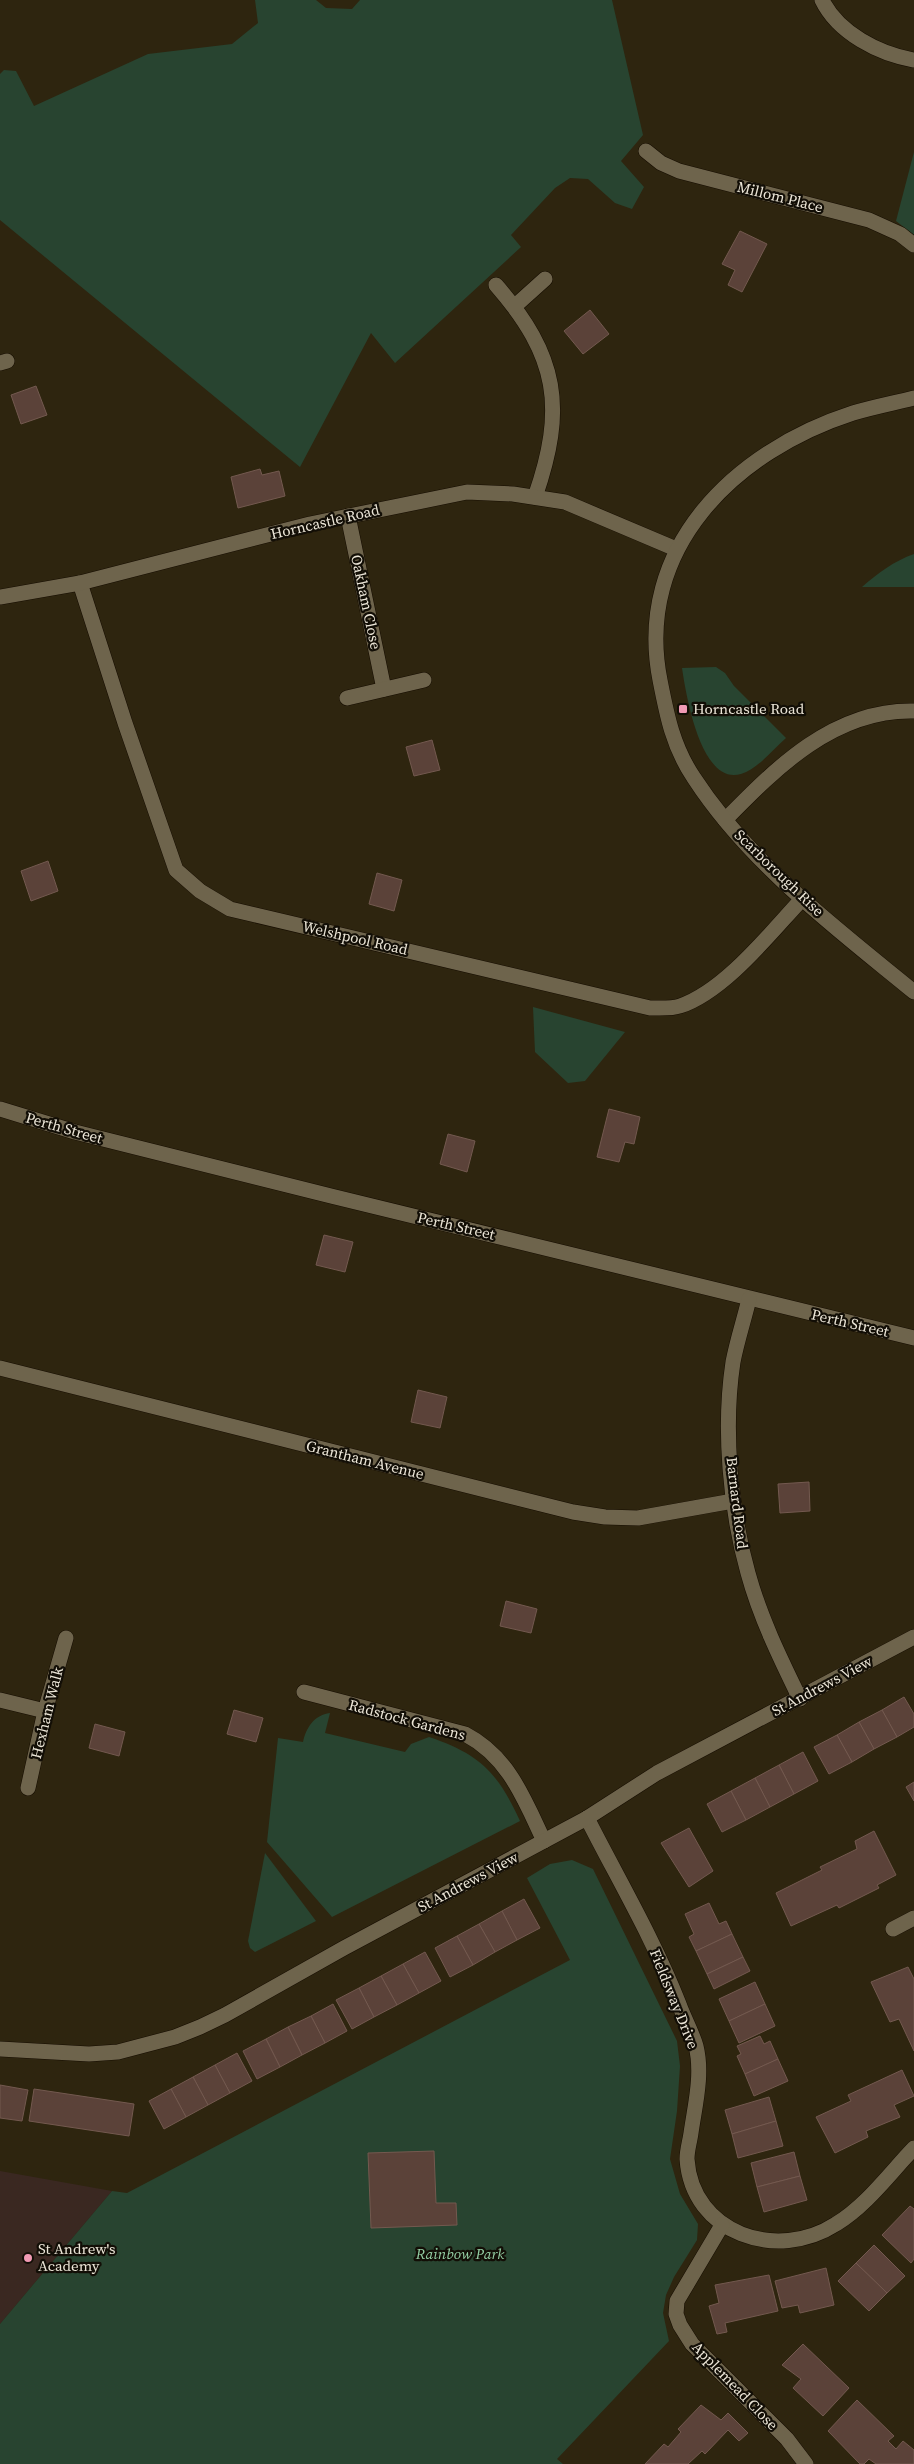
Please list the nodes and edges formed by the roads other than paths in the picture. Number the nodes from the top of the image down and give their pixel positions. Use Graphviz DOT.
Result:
graph roads {
  1 [pos="822,0"];
  2 [pos="914,60"];
  3 [pos="646,151"];
  4 [pos="914,245"];
  5 [pos="544,279"];
  6 [pos="496,285"];
  7 [pos="515,306"];
  8 [pos="914,398"];
  9 [pos="534,497"];
  10 [pos="348,516"];
  11 [pos="676,549"];
  12 [pos="80,583"];
  13 [pos="0,597"];
  14 [pos="424,680"];
  15 [pos="384,689"];
  16 [pos="347,698"];
  17 [pos="914,711"];
  18 [pos="725,820"];
  19 [pos="803,898"];
  20 [pos="914,992"];
  21 [pos="0,1109"];
  22 [pos="749,1299"];
  23 [pos="914,1338"];
  24 [pos="0,1368"];
  25 [pos="734,1501"];
  26 [pos="914,1637"];
  27 [pos="66,1638"];
  28 [pos="304,1692"];
  29 [pos="800,1699"];
  30 [pos="0,1700"];
  31 [pos="45,1711"];
  32 [pos="28,1788"];
  33 [pos="587,1818"];
  34 [pos="544,1841"];
  35 [pos="914,1918"];
  36 [pos="893,1929"];
  37 [pos="0,2049"];
  38 [pos="914,2148"];
  39 [pos="722,2225"];
  40 [pos="806,2464"];
  1 -- 2 [label="street"];
  3 -- 4 [label="street, Millom Place"];
  5 -- 7 [label="street"];
  6 -- 7 [label="street"];
  7 -- 9 [label="street"];
  8 -- 11 [label="street, Scarborough Rise"];
  9 -- 10 [label="street, Horncastle Road"];
  9 -- 11 [label="street, Horncastle Road"];
  10 -- 12 [label="street, Horncastle Road"];
  10 -- 15 [label="street, Oakham Close"];
  11 -- 18 [label="street, Scarborough Rise"];
  12 -- 13 [label="street, Horncastle Road"];
  12 -- 19 [label="street, Welshpool Road"];
  14 -- 15 [label="street"];
  15 -- 16 [label="street"];
  17 -- 18 [label="street"];
  18 -- 19 [label="street, Scarborough Rise"];
  19 -- 20 [label="street, Scarborough Rise"];
  21 -- 22 [label="street, Perth Street"];
  22 -- 23 [label="street, Perth Street"];
  22 -- 25 [label="street, Barnard Road"];
  24 -- 25 [label="street, Grantham Avenue"];
  25 -- 29 [label="street, Barnard Road"];
  26 -- 29 [label="street, St Andrews View"];
  27 -- 31 [label="street, Hexham Walk"];
  28 -- 34 [label="street, Radstock Gardens"];
  29 -- 33 [label="street, St Andrews View"];
  30 -- 31 [label="street"];
  31 -- 32 [label="street, Hexham Walk"];
  33 -- 34 [label="street, St Andrews View"];
  33 -- 39 [label="street, Fieldsway Drive"];
  34 -- 37 [label="street, St Andrews View"];
  35 -- 36 [label="street"];
  38 -- 39 [label="street, Fieldsway Drive"];
  39 -- 40 [label="street, Applemead Close"];
}
